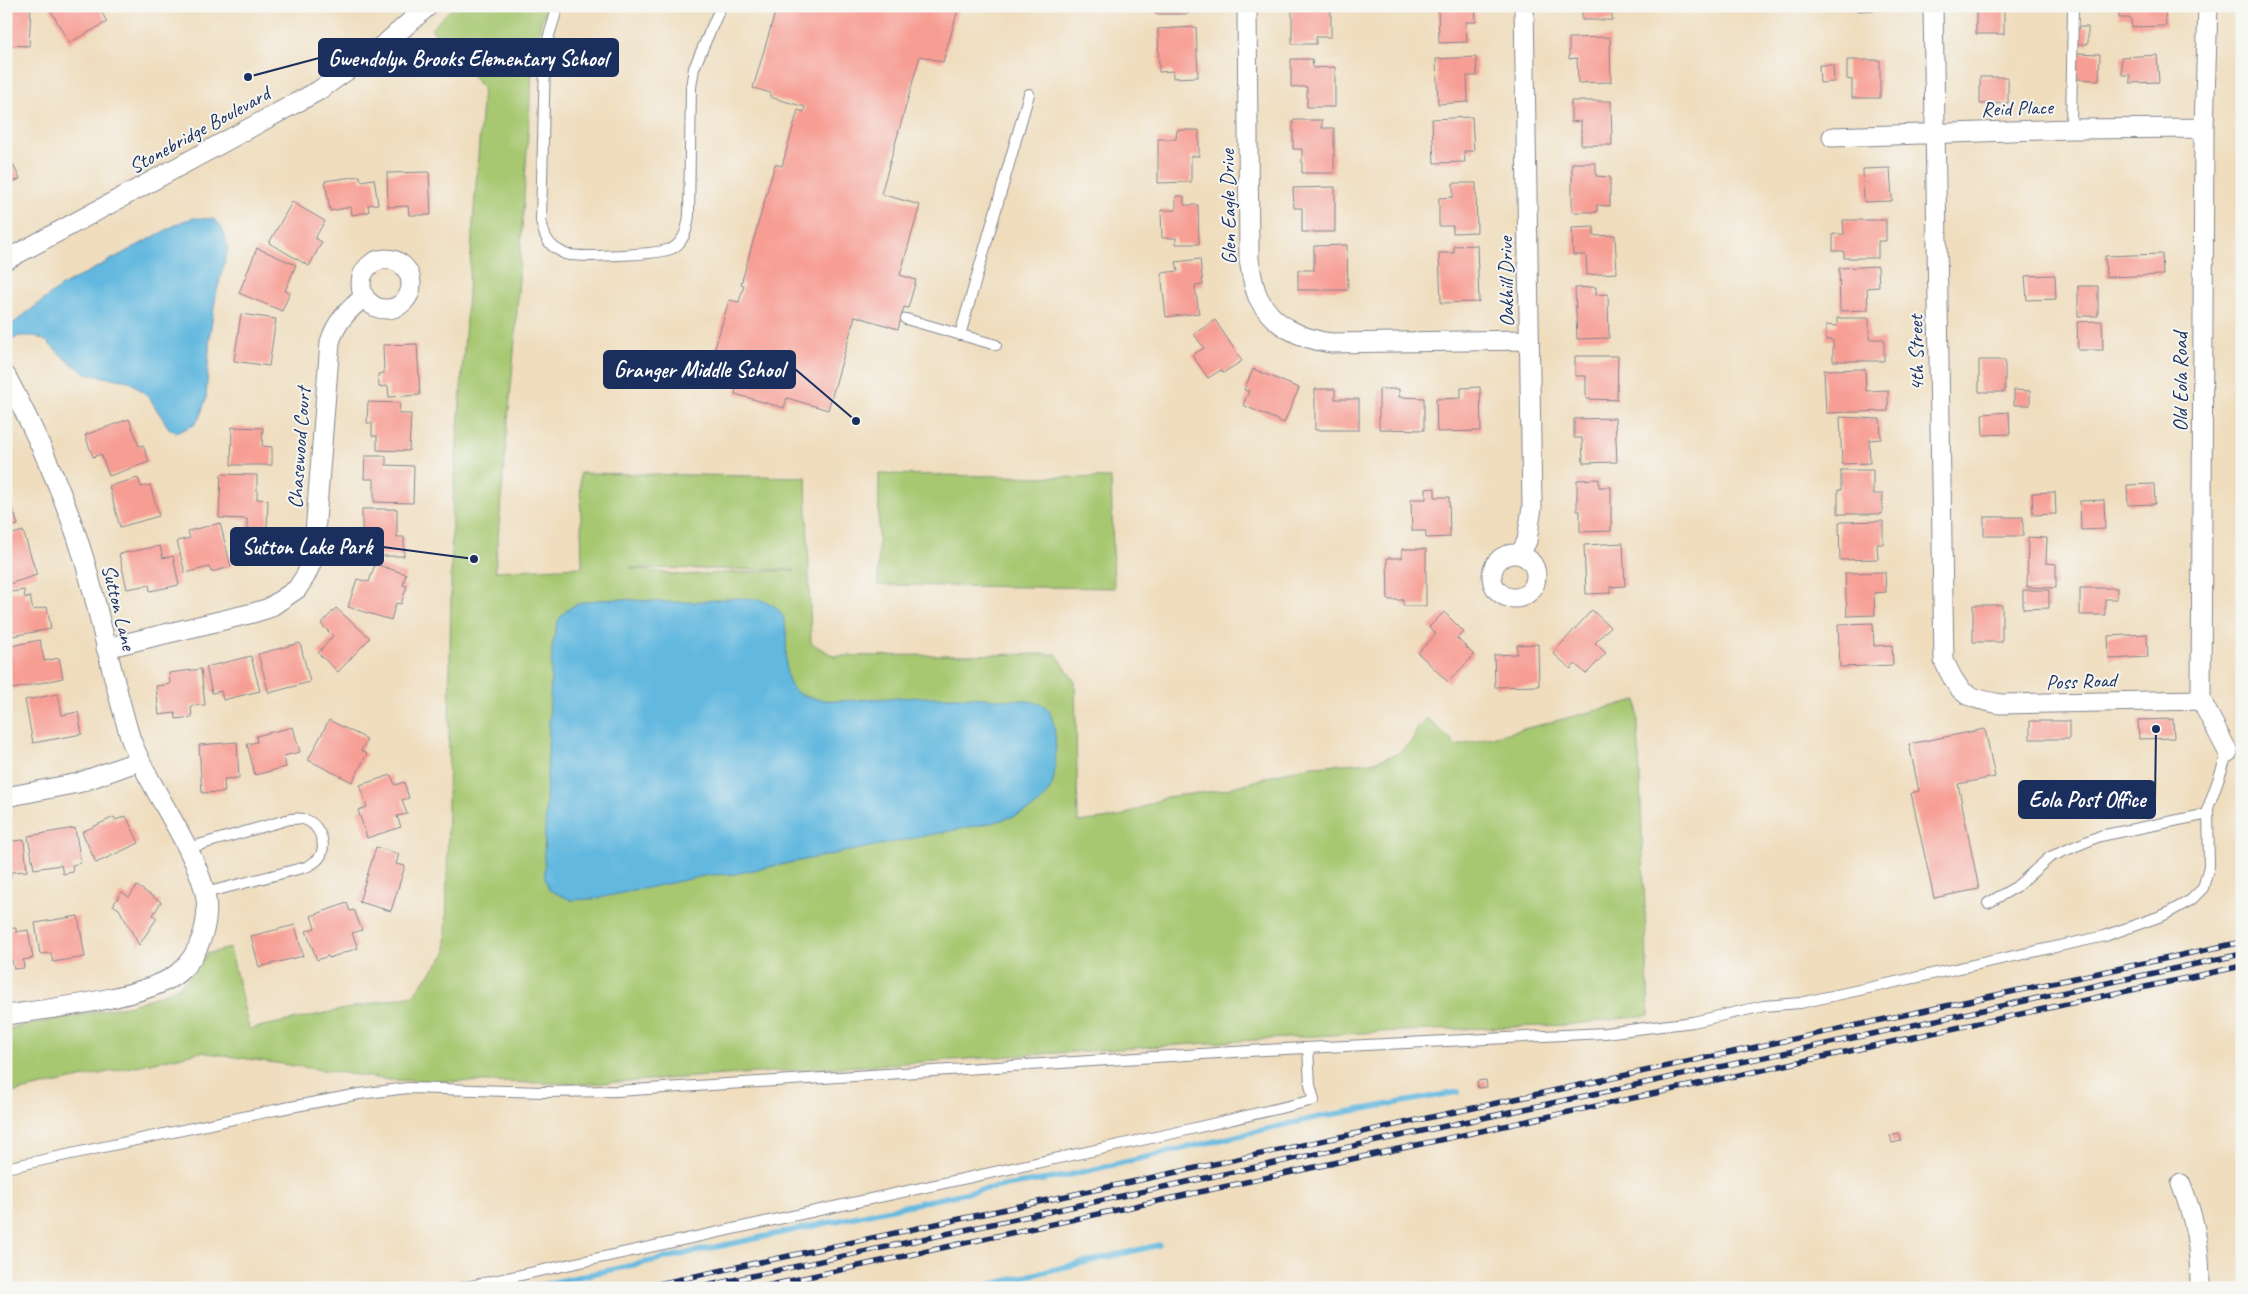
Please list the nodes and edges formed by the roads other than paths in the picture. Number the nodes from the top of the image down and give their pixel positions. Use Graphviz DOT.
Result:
graph roads {
  1 [pos="428,6"];
  2 [pos="558,6"];
  3 [pos="721,6"];
  4 [pos="1247,6"];
  5 [pos="1524,6"];
  6 [pos="1932,6"];
  7 [pos="2072,6"];
  8 [pos="2208,6"];
  9 [pos="1029,94"];
  10 [pos="2204,128"];
  11 [pos="2072,129"];
  12 [pos="1935,134"];
  13 [pos="1832,137"];
  14 [pos="6,260"];
  15 [pos="364,297"];
  16 [pos="906,319"];
  17 [pos="960,335"];
  18 [pos="1529,340"];
  19 [pos="996,345"];
  20 [pos="6,376"];
  21 [pos="1520,554"];
  22 [pos="106,648"];
  23 [pos="1964,693"];
  24 [pos="2201,700"];
  25 [pos="2228,752"];
  26 [pos="139,761"];
  27 [pos="6,797"];
  28 [pos="2208,814"];
  29 [pos="188,848"];
  30 [pos="205,893"];
  31 [pos="1988,903"];
  32 [pos="6,1015"];
  33 [pos="1308,1048"];
  34 [pos="6,1168"];
  35 [pos="2181,1184"];
  36 [pos="461,1288"];
  37 [pos="2200,1288"];
  1 -- 14 [label="street, Stonebridge Boulevard"];
  2 -- 3 [label="lane"];
  4 -- 18 [label="street, Glen Eagle Drive"];
  5 -- 18 [label="street, Oakhill Drive"];
  6 -- 12 [label="street, 4th Street"];
  7 -- 11 [label="lane"];
  8 -- 10 [label="street, Old Eola Road"];
  9 -- 17 [label="lane"];
  10 -- 11 [label="street, Reid Place"];
  10 -- 24 [label="street, Old Eola Road"];
  11 -- 12 [label="street, Reid Place"];
  12 -- 13 [label="street, Reid Place"];
  12 -- 23 [label="street, 4th Street"];
  15 -- 22 [label="street, Chasewood Court"];
  16 -- 17 [label="lane"];
  17 -- 19 [label="lane"];
  18 -- 21 [label="street, Oakhill Drive"];
  20 -- 22 [label="street, Sutton Lane"];
  22 -- 26 [label="street, Sutton Lane"];
  23 -- 24 [label="street, Poss Road"];
  24 -- 25 [label="street, Old Eola Road"];
  25 -- 28 [label="lane"];
  26 -- 27 [label="street"];
  26 -- 29 [label="street, Sutton Lane"];
  28 -- 31 [label="lane"];
  28 -- 33 [label="lane"];
  29 -- 30 [label="street, Sutton Lane"];
  29 -- 30 [label="lane"];
  30 -- 32 [label="street, Sutton Lane"];
  33 -- 34 [label="lane"];
  33 -- 36 [label="lane"];
  35 -- 37 [label="street"];
}
